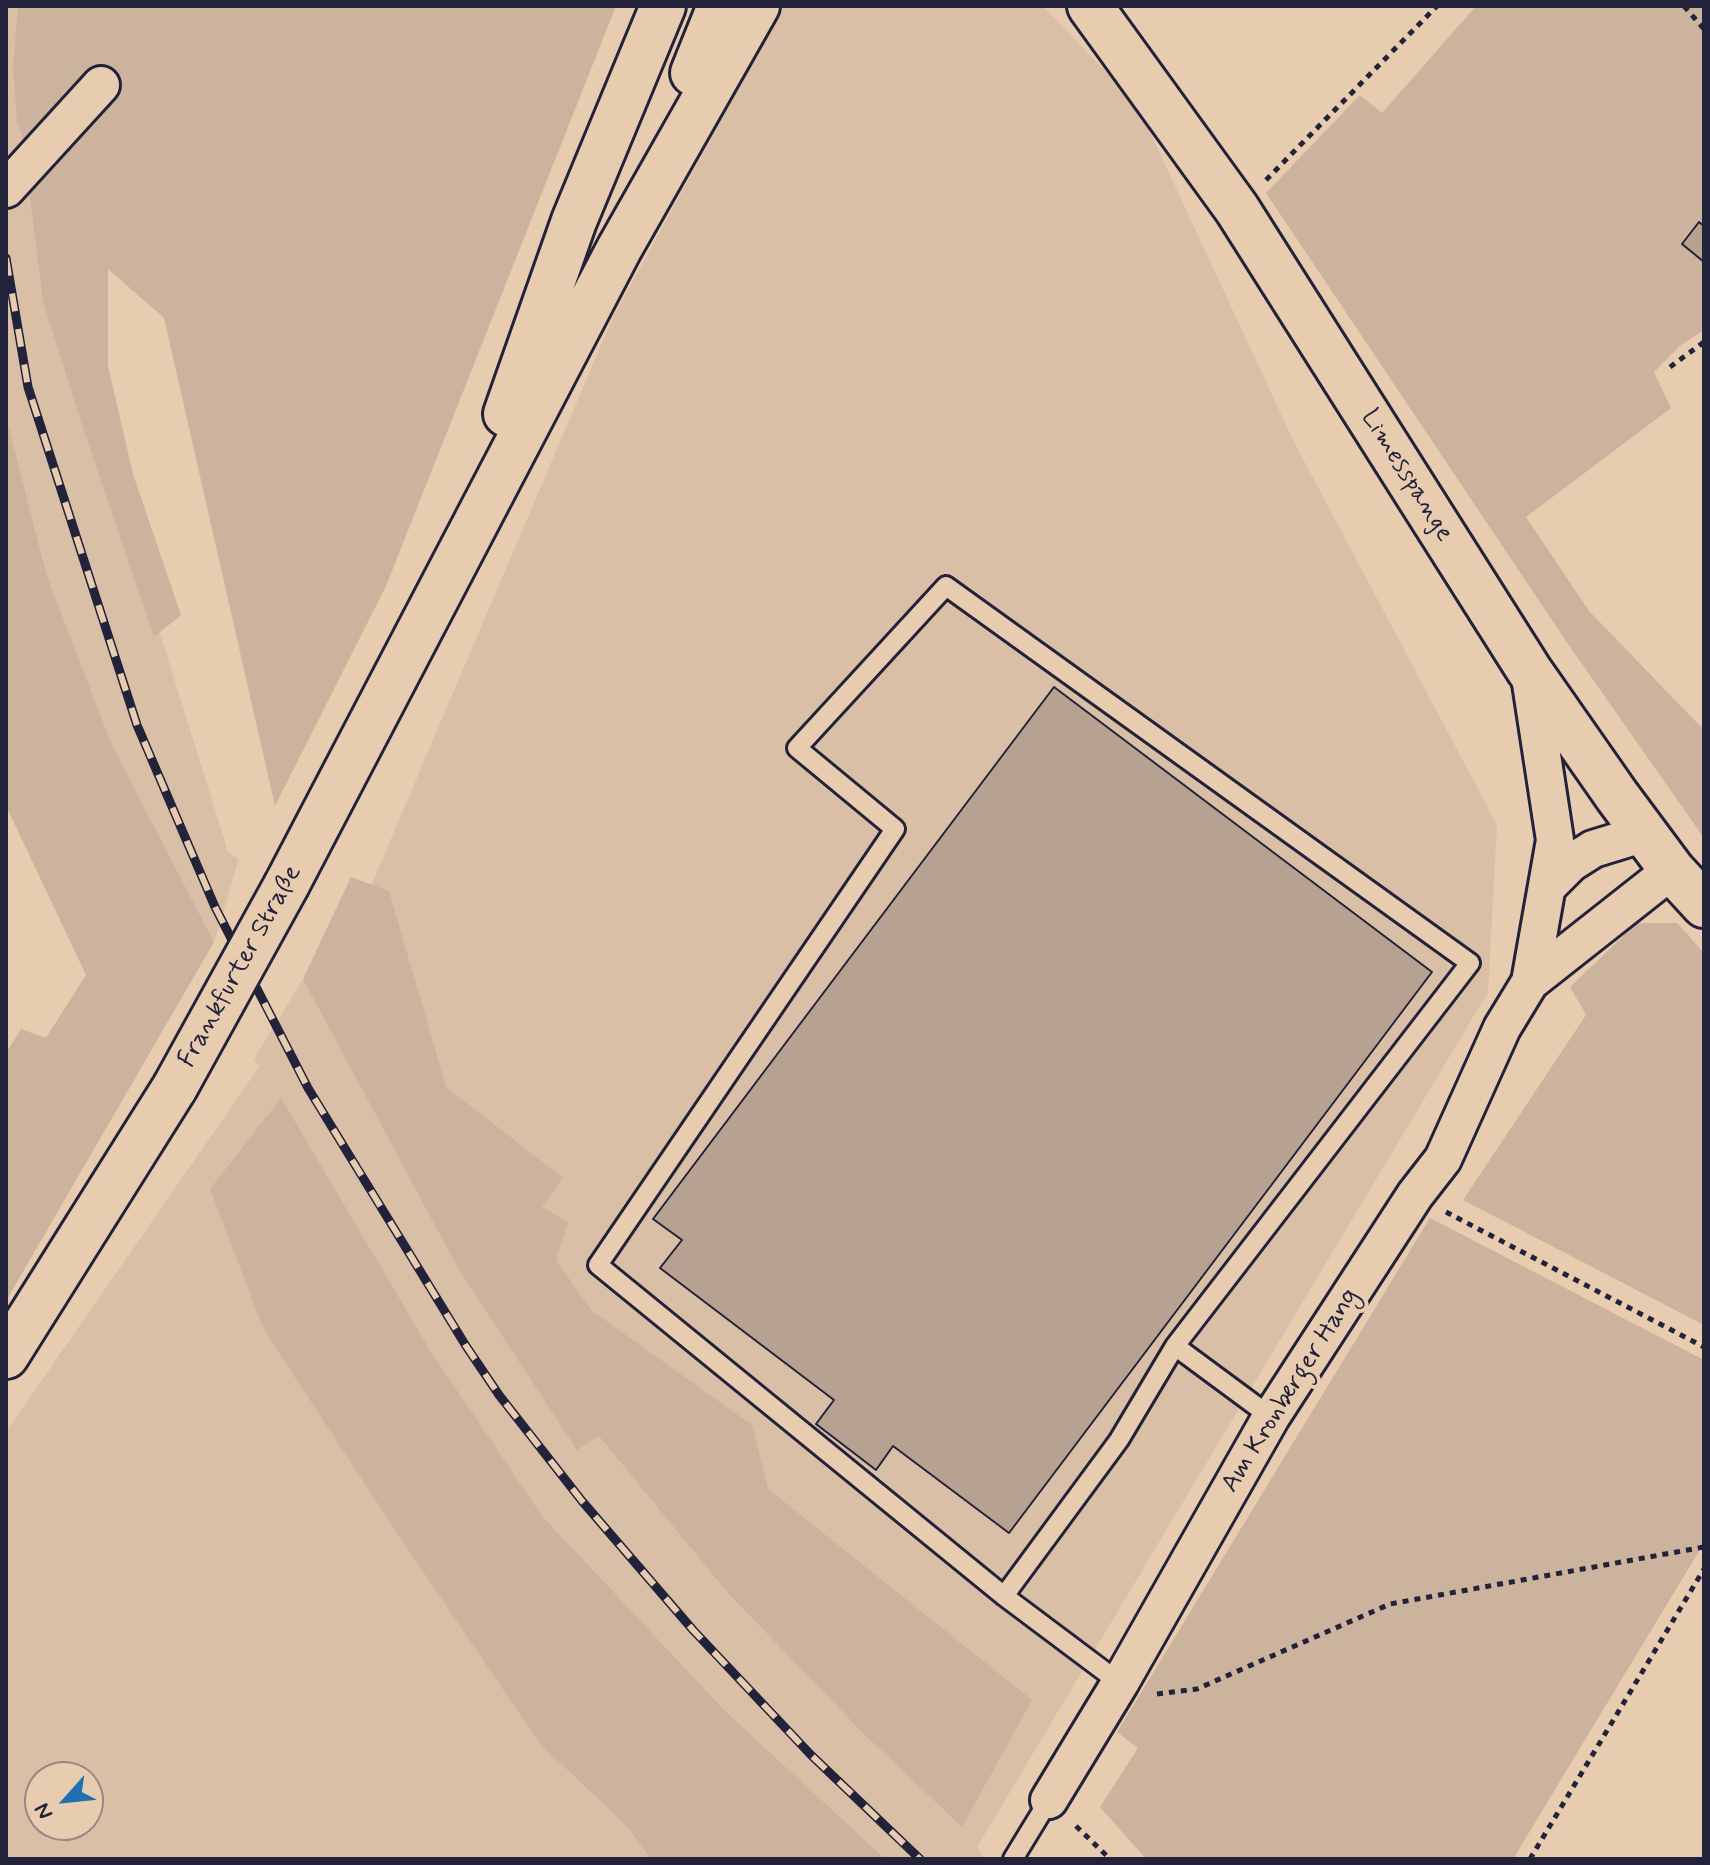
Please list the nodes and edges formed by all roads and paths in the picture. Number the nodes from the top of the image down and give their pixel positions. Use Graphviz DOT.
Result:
graph roads {
  1 [pos="663,6"];
  2 [pos="720,6"];
  3 [pos="757,6"];
  4 [pos="1075,6"];
  5 [pos="1090,6"];
  6 [pos="1437,6"];
  7 [pos="1684,6"];
  8 [pos="1704,29"];
  9 [pos="1114,43"];
  10 [pos="101,85"];
  11 [pos="6,189"];
  12 [pos="1237,209"];
  13 [pos="619,249"];
  14 [pos="1704,342"];
  15 [pos="1670,367"];
  16 [pos="453,564"];
  17 [pos="1529,670"];
  18 [pos="1645,833"];
  19 [pos="1672,870"];
  20 [pos="1548,886"];
  21 [pos="1704,905"];
  22 [pos="1530,982"];
  23 [pos="1415,1195"];
  24 [pos="1175,1346"];
  25 [pos="1704,1347"];
  26 [pos="6,1356"];
  27 [pos="1271,1417"];
  28 [pos="1704,1547"];
  29 [pos="1704,1569"];
  30 [pos="1004,1596"];
  31 [pos="1120,1683"];
  32 [pos="1049,1800"];
  33 [pos="1013,1859"];
  34 [pos="1110,1859"];
  35 [pos="1530,1859"];
  1 -- 16 [label="main road"];
  2 -- 13 [label="main road"];
  3 -- 13 [label="main road"];
  4 -- 9 [label="main road"];
  5 -- 9 [label="main road"];
  6 -- 12 [label="path"];
  7 -- 8 [label="path"];
  9 -- 12 [label="main road, Limesspange"];
  10 -- 11 [label="street"];
  12 -- 17 [label="main road, Limesspange"];
  13 -- 16 [label="main road"];
  14 -- 15 [label="path"];
  16 -- 26 [label="main road, Frankfurter Straße, bridge"];
  17 -- 18 [label="main road, Limesspange"];
  17 -- 20 [label="street, Am Kronberger Hang"];
  18 -- 19 [label="main road, Limesspange"];
  18 -- 20 [label="street"];
  19 -- 21 [label="main road, Limesspange"];
  19 -- 22 [label="street, Am Kronberger Hang"];
  20 -- 22 [label="street, Am Kronberger Hang"];
  22 -- 23 [label="street, Am Kronberger Hang"];
  23 -- 25 [label="path"];
  23 -- 27 [label="street, Am Kronberger Hang"];
  24 -- 27 [label="lane"];
  24 -- 30 [label="lane"];
  24 -- 30 [label="lane"];
  27 -- 31 [label="street, Am Kronberger Hang"];
  28 -- 31 [label="path"];
  29 -- 35 [label="path"];
  30 -- 31 [label="lane"];
  31 -- 32 [label="street, Am Kronberger Hang"];
  32 -- 33 [label="lane"];
  32 -- 34 [label="path"];
}
